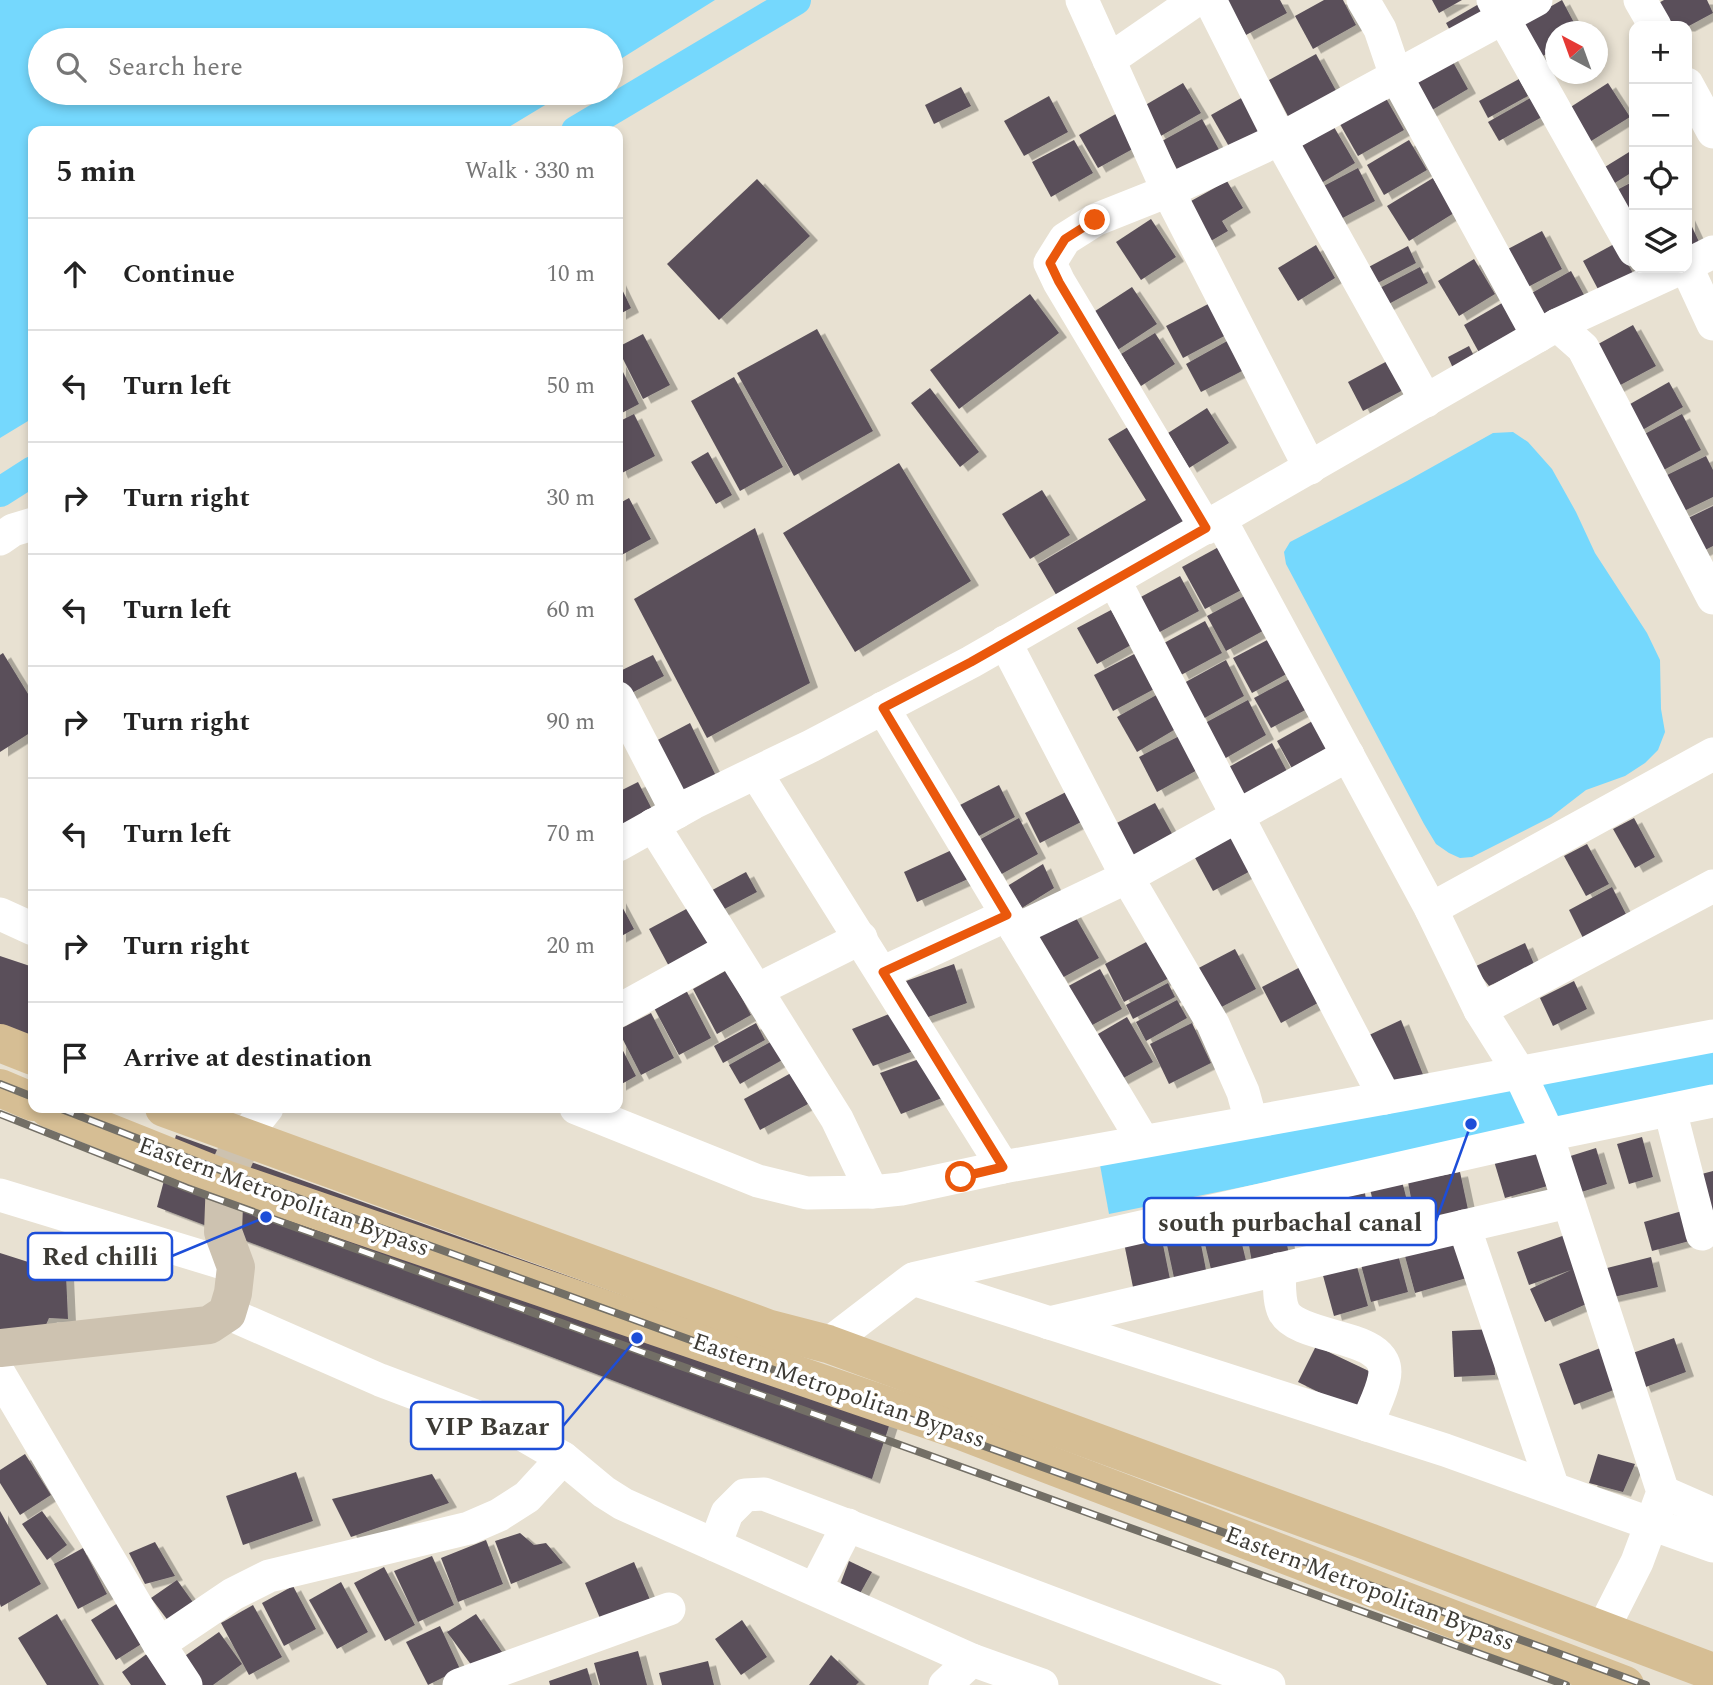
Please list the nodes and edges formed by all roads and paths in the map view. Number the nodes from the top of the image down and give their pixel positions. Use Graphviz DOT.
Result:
graph roads {
  1 [pos="1082,0"];
  2 [pos="1196,0"];
  3 [pos="1210,0"];
  4 [pos="1363,0"];
  5 [pos="1536,0"];
  6 [pos="1640,0"];
  7 [pos="1498,9"];
  8 [pos="1652,21"];
  9 [pos="1109,60"];
  10 [pos="1396,76"];
  11 [pos="1692,93"];
  12 [pos="1713,132"];
  13 [pos="1280,139"];
  14 [pos="1168,191"];
  15 [pos="1629,241"];
  16 [pos="1713,252"];
  17 [pos="1692,263"];
  18 [pos="1657,273"];
  19 [pos="1690,273"];
  20 [pos="1713,324"];
  21 [pos="1547,331"];
  22 [pos="1426,401"];
  23 [pos="1310,467"];
  24 [pos="1213,524"];
  25 [pos="28,526"];
  26 [pos="0,539"];
  27 [pos="1705,561"];
  28 [pos="1114,580"];
  29 [pos="1713,598"];
  30 [pos="1005,642"];
  31 [pos="883,708"];
  32 [pos="623,711"];
  33 [pos="1713,754"];
  34 [pos="1348,755"];
  35 [pos="756,773"];
  36 [pos="1237,815"];
  37 [pos="665,819"];
  38 [pos="623,842"];
  39 [pos="1127,877"];
  40 [pos="1713,886"];
  41 [pos="1431,909"];
  42 [pos="0,914"];
  43 [pos="1012,922"];
  44 [pos="28,927"];
  45 [pos="861,938"];
  46 [pos="730,948"];
  47 [pos="883,972"];
  48 [pos="757,990"];
  49 [pos="623,1008"];
  50 [pos="1480,1010"];
  51 [pos="1713,1036"];
  52 [pos="0,1043"];
  53 [pos="28,1054"];
  54 [pos="1523,1080"];
  55 [pos="0,1088"];
  56 [pos="1385,1098"];
  57 [pos="28,1100"];
  58 [pos="1713,1101"];
  59 [pos="1670,1110"];
  60 [pos="60,1113"];
  61 [pos="177,1113"];
  62 [pos="263,1113"];
  63 [pos="588,1113"];
  64 [pos="1251,1121"];
  65 [pos="1545,1129"];
  66 [pos="243,1138"];
  67 [pos="1143,1141"];
  68 [pos="1003,1167"];
  69 [pos="225,1179"];
  70 [pos="872,1192"];
  71 [pos="0,1195"];
  72 [pos="1569,1202"];
  73 [pos="1464,1226"];
  74 [pos="1710,1241"];
  75 [pos="236,1267"];
  76 [pos="1279,1269"];
  77 [pos="913,1279"];
  78 [pos="227,1313"];
  79 [pos="1049,1323"];
  80 [pos="828,1344"];
  81 [pos="0,1348"];
  82 [pos="0,1375"];
  83 [pos="1367,1424"];
  84 [pos="563,1458"];
  85 [pos="1553,1488"];
  86 [pos="1663,1492"];
  87 [pos="1713,1514"];
  88 [pos="1652,1524"];
  89 [pos="848,1525"];
  90 [pos="715,1545"];
  91 [pos="1713,1546"];
  92 [pos="815,1590"];
  93 [pos="669,1609"];
  94 [pos="1602,1630"];
  95 [pos="159,1644"];
  96 [pos="972,1660"];
  97 [pos="1713,1672"];
  98 [pos="1567,1675"];
  99 [pos="186,1685"];
  100 [pos="458,1685"];
  101 [pos="945,1685"];
  102 [pos="1042,1685"];
  103 [pos="1269,1685"];
  104 [pos="1625,1685"];
  1 -- 9 [label="street"];
  2 -- 9 [label="street"];
  3 -- 13 [label="street"];
  4 -- 10 [label="street"];
  5 -- 7 [label="street"];
  6 -- 8 [label="street"];
  7 -- 10 [label="street"];
  7 -- 15 [label="street"];
  9 -- 14 [label="street"];
  10 -- 13 [label="street"];
  10 -- 21 [label="street"];
  11 -- 12 [label="street"];
  13 -- 14 [label="street"];
  13 -- 22 [label="street"];
  14 -- 23 [label="street"];
  14 -- 24 [label="street"];
  16 -- 17 [label="street"];
  18 -- 21 [label="street"];
  19 -- 20 [label="street"];
  21 -- 22 [label="street"];
  21 -- 27 [label="street"];
  22 -- 23 [label="street"];
  23 -- 24 [label="street"];
  24 -- 28 [label="street"];
  24 -- 34 [label="street"];
  25 -- 26 [label="street"];
  27 -- 29 [label="street"];
  28 -- 30 [label="street"];
  28 -- 36 [label="street"];
  30 -- 31 [label="street"];
  30 -- 39 [label="street"];
  31 -- 35 [label="street"];
  31 -- 43 [label="street"];
  32 -- 37 [label="street"];
  33 -- 41 [label="street"];
  34 -- 36 [label="street"];
  34 -- 41 [label="street"];
  35 -- 37 [label="street"];
  35 -- 45 [label="street"];
  36 -- 39 [label="street"];
  36 -- 56 [label="street"];
  37 -- 38 [label="street"];
  37 -- 46 [label="street"];
  39 -- 43 [label="street"];
  39 -- 64 [label="street"];
  40 -- 50 [label="street"];
  41 -- 50 [label="street"];
  42 -- 44 [label="street"];
  43 -- 47 [label="street"];
  43 -- 67 [label="street"];
  45 -- 47 [label="street"];
  45 -- 48 [label="street"];
  46 -- 48 [label="street"];
  46 -- 49 [label="street"];
  47 -- 68 [label="street"];
  48 -- 70 [label="street"];
  50 -- 54 [label="street"];
  51 -- 54 [label="street"];
  52 -- 53 [label="main road"];
  54 -- 56 [label="street"];
  54 -- 65 [label="street"];
  55 -- 57 [label="main road"];
  56 -- 64 [label="street"];
  58 -- 59 [label="street"];
  59 -- 65 [label="street"];
  59 -- 74 [label="street"];
  60 -- 69 [label="main road, Eastern Metropolitan Bypass"];
  61 -- 66 [label="main road"];
  62 -- 66 [label="street"];
  63 -- 70 [label="street"];
  64 -- 67 [label="street"];
  65 -- 72 [label="street"];
  65 -- 77 [label="street"];
  66 -- 69 [label="main road"];
  66 -- 80 [label="main road"];
  67 -- 68 [label="street"];
  68 -- 70 [label="street"];
  69 -- 75 [label="main road"];
  69 -- 98 [label="main road, Eastern Metropolitan Bypass"];
  71 -- 75 [label="street"];
  72 -- 73 [label="street"];
  72 -- 86 [label="street"];
  73 -- 76 [label="street"];
  73 -- 85 [label="street"];
  75 -- 78 [label="main road"];
  76 -- 79 [label="street"];
  76 -- 83 [label="street"];
  77 -- 79 [label="street"];
  77 -- 80 [label="street"];
  78 -- 81 [label="main road"];
  78 -- 84 [label="street"];
  79 -- 83 [label="street"];
  80 -- 94 [label="main road"];
  82 -- 95 [label="street"];
  83 -- 85 [label="street"];
  84 -- 90 [label="street"];
  84 -- 95 [label="street"];
  85 -- 88 [label="street"];
  86 -- 87 [label="street"];
  86 -- 88 [label="street"];
  88 -- 91 [label="street"];
  88 -- 94 [label="street"];
  89 -- 90 [label="street"];
  89 -- 92 [label="street"];
  89 -- 103 [label="street"];
  90 -- 92 [label="street"];
  92 -- 96 [label="street"];
  93 -- 100 [label="street"];
  94 -- 97 [label="main road"];
  95 -- 99 [label="street"];
  96 -- 101 [label="street"];
  96 -- 102 [label="street"];
  98 -- 104 [label="main road, Eastern Metropolitan Bypass"];
}
